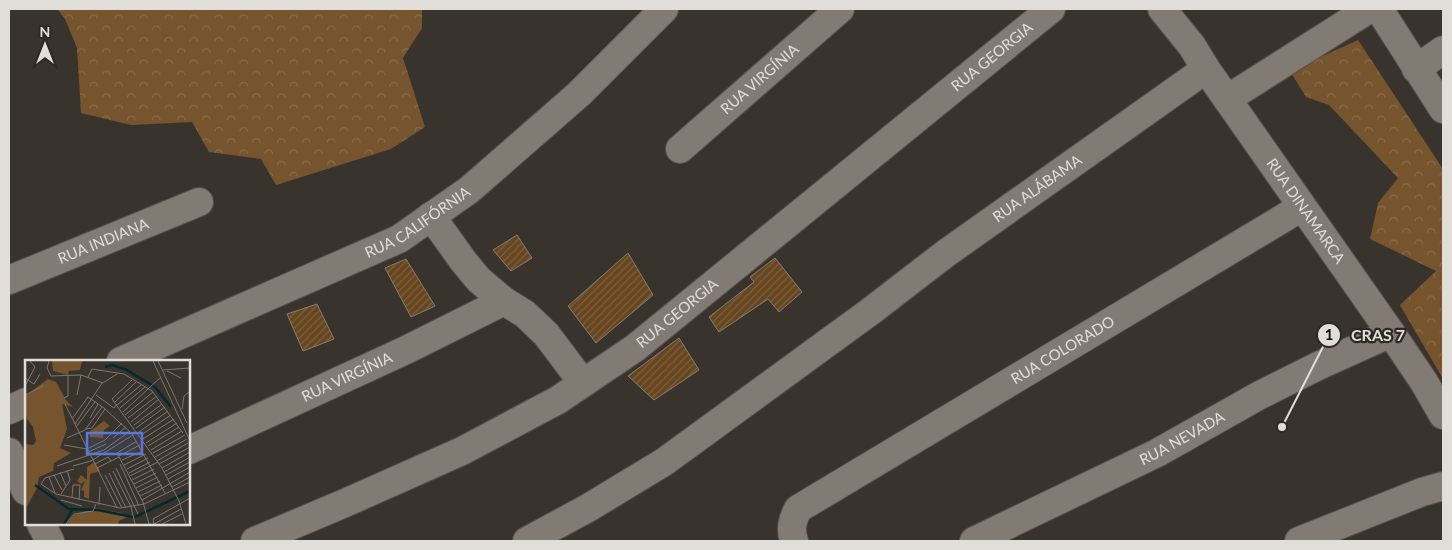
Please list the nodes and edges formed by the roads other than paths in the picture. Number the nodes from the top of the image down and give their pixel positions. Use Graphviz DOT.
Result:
graph roads {
  1 [pos="664,9"];
  2 [pos="840,9"];
  3 [pos="1052,9"];
  4 [pos="1162,9"];
  5 [pos="1369,9"];
  6 [pos="1379,9"];
  7 [pos="1443,50"];
  8 [pos="1206,69"];
  9 [pos="1416,69"];
  10 [pos="1227,99"];
  11 [pos="1443,109"];
  12 [pos="680,149"];
  13 [pos="199,202"];
  14 [pos="1302,207"];
  15 [pos="431,216"];
  16 [pos="9,280"];
  17 [pos="504,301"];
  18 [pos="1391,333"];
  19 [pos="123,360"];
  20 [pos="583,383"];
  21 [pos="25,402"];
  22 [pos="9,410"];
  23 [pos="1443,415"];
  24 [pos="190,450"];
  25 [pos="9,452"];
  26 [pos="1443,486"];
  27 [pos="25,489"];
  28 [pos="42,525"];
  29 [pos="50,541"];
  30 [pos="254,541"];
  31 [pos="527,541"];
  32 [pos="794,541"];
  33 [pos="974,541"];
  34 [pos="1298,541"];
  1 -- 15 [label="street, RUA CALIFÓRNIA"];
  2 -- 12 [label="street, RUA VIRGÍNIA"];
  3 -- 20 [label="street, RUA GEORGIA"];
  4 -- 8 [label="street, RUA DINAMARCA"];
  5 -- 10 [label="street"];
  6 -- 9 [label="street"];
  7 -- 9 [label="street"];
  8 -- 10 [label="street, RUA DINAMARCA"];
  8 -- 31 [label="street, RUA ALÁBAMA"];
  9 -- 11 [label="street"];
  10 -- 14 [label="street, RUA DINAMARCA"];
  13 -- 16 [label="street, RUA INDIANA"];
  14 -- 18 [label="street, RUA DINAMARCA"];
  14 -- 32 [label="street, RUA COLORADO"];
  15 -- 17 [label="street"];
  15 -- 19 [label="street, RUA CALIFÓRNIA"];
  17 -- 20 [label="street"];
  17 -- 24 [label="street, RUA VIRGÍNIA"];
  18 -- 23 [label="street, RUA DINAMARCA"];
  18 -- 33 [label="street, RUA NEVADA"];
  20 -- 30 [label="street, RUA GEORGIA"];
  21 -- 22 [label="street"];
  25 -- 27 [label="street"];
  26 -- 34 [label="street"];
  28 -- 29 [label="street"];
}
